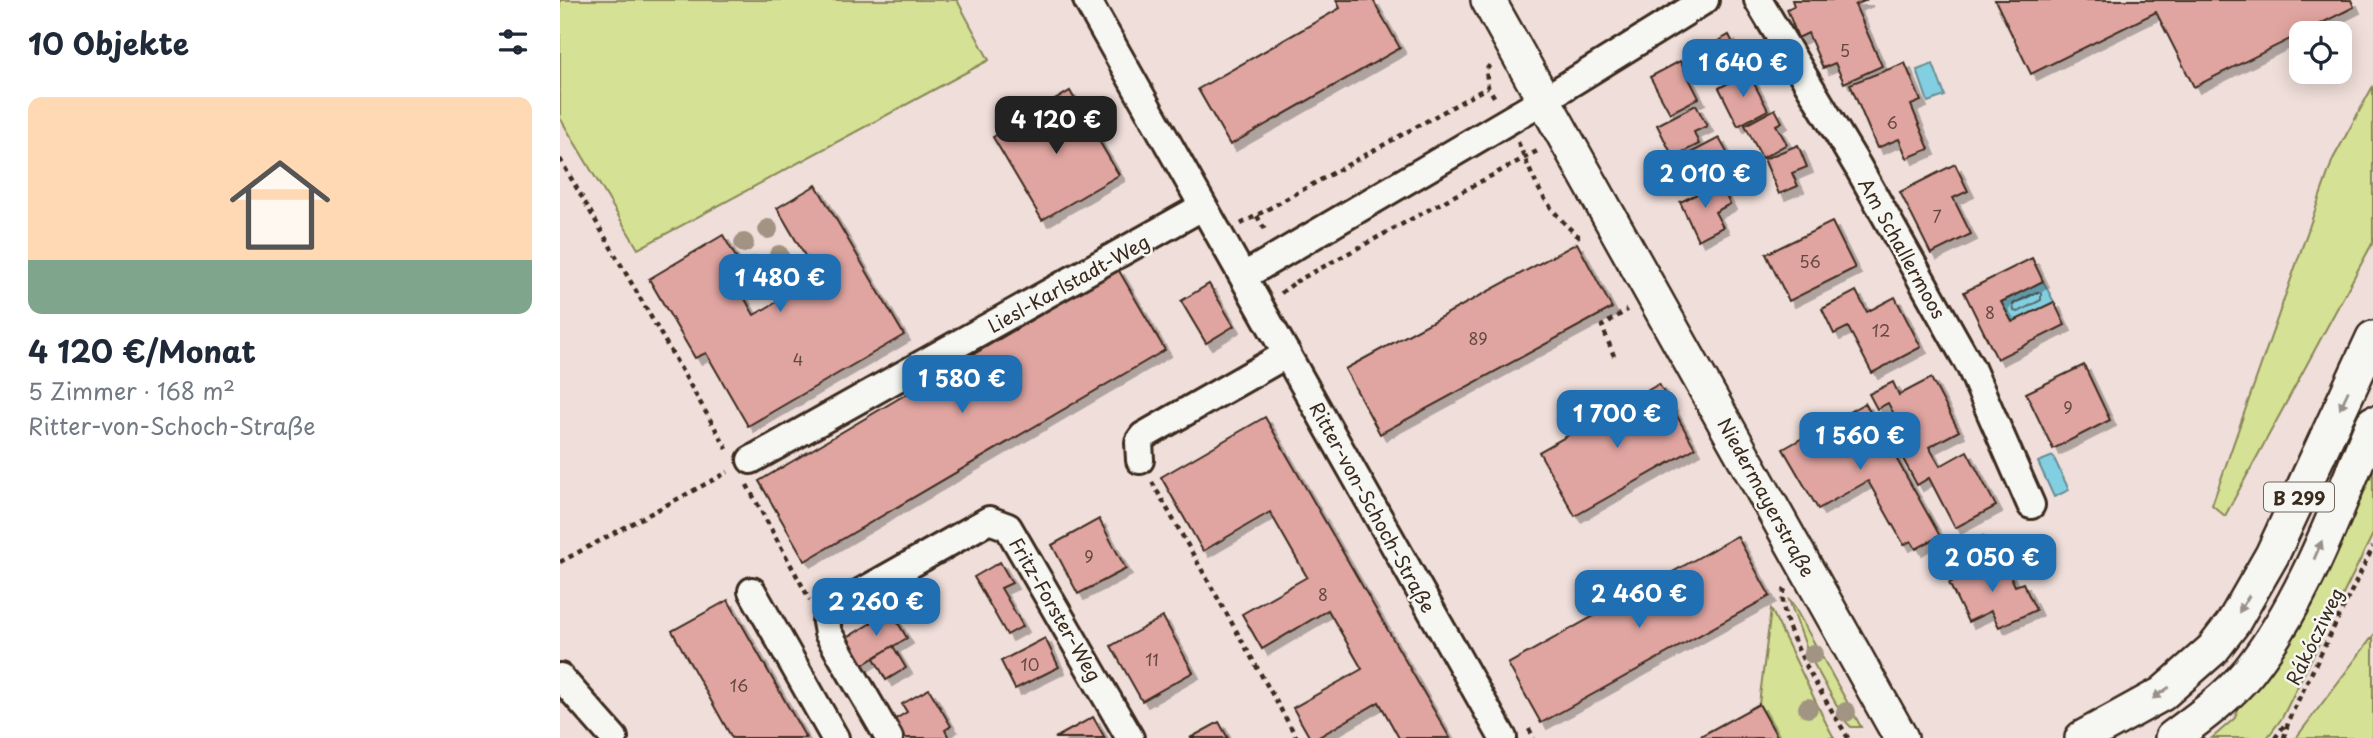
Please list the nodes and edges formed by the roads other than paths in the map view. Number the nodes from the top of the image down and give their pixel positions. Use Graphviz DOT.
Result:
graph roads {
  1 [pos="1087,0"];
  2 [pos="1488,0"];
  3 [pos="1705,0"];
  4 [pos="1758,0"];
  5 [pos="1542,101"];
  6 [pos="1202,207"];
  7 [pos="1244,276"];
  8 [pos="2373,338"];
  9 [pos="1287,354"];
  10 [pos="2373,423"];
  11 [pos="1139,460"];
  12 [pos="744,463"];
  13 [pos="2031,505"];
  14 [pos="752,592"];
  15 [pos="560,677"];
  16 [pos="614,738"];
  17 [pos="835,738"];
  18 [pos="889,738"];
  19 [pos="1130,738"];
  20 [pos="1503,738"];
  21 [pos="1901,738"];
  22 [pos="2082,738"];
  23 [pos="2172,738"];
  1 -- 6 [label="street, Ritter-von-Schoch-Straße"];
  2 -- 5 [label="main road, Niedermayerstraße"];
  3 -- 5 [label="street"];
  4 -- 13 [label="street, Am Schallermoos"];
  5 -- 7 [label="street"];
  5 -- 21 [label="main road, Niedermayerstraße"];
  6 -- 7 [label="street, Ritter-von-Schoch-Straße"];
  6 -- 12 [label="street, Liesl-Karlstadt-Weg"];
  7 -- 9 [label="street, Ritter-von-Schoch-Straße"];
  8 -- 22 [label="main road, B 299, one-way"];
  9 -- 11 [label="street"];
  9 -- 20 [label="street, Ritter-von-Schoch-Straße"];
  23 -- 10 [label="main road, B 299, one-way"];
  14 -- 17 [label="street"];
  15 -- 16 [label="street"];
  18 -- 19 [label="street, Fritz-Forster-Weg"];
}
